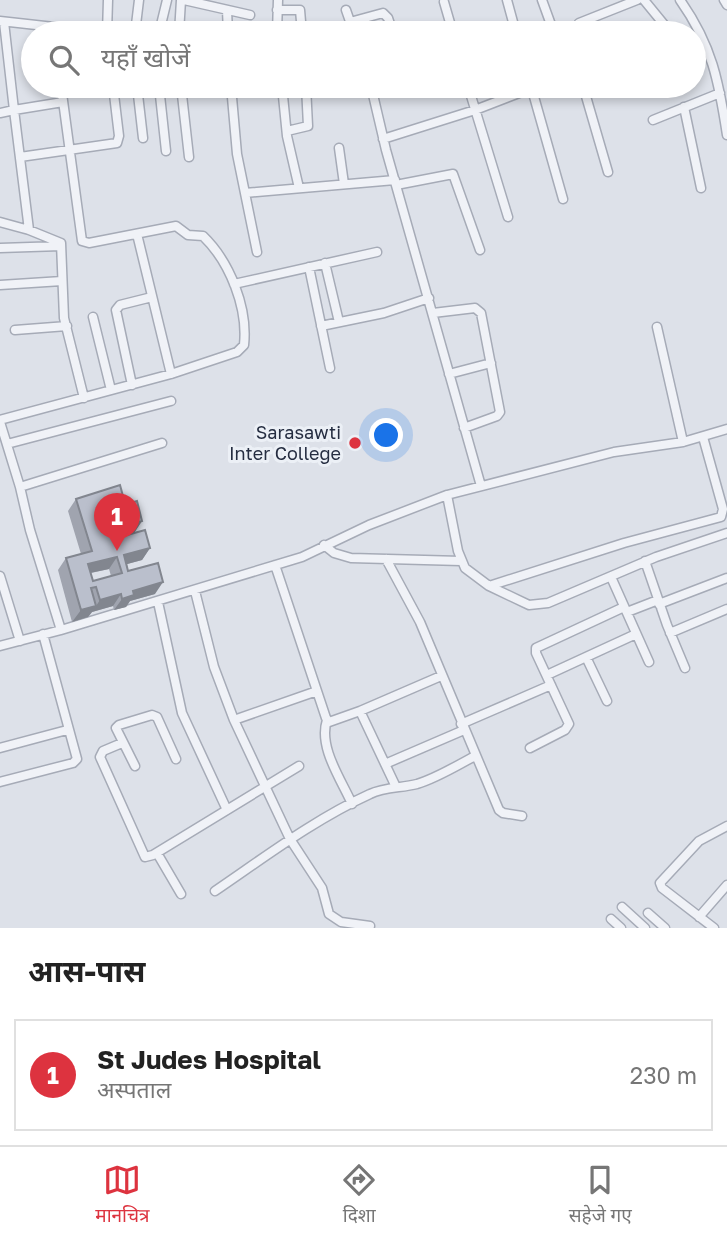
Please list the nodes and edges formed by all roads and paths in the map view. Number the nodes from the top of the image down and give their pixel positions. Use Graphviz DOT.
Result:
graph roads {
  1 [pos="108,0"];
  2 [pos="139,0"];
  3 [pos="166,0"];
  4 [pos="182,0"];
  5 [pos="278,0"];
  6 [pos="507,0"];
  7 [pos="542,0"];
  8 [pos="637,0"];
  9 [pos="644,0"];
  10 [pos="680,0"];
  11 [pos="724,0"];
  12 [pos="444,2"];
  13 [pos="727,5"];
  14 [pos="227,10"];
  15 [pos="277,10"];
  16 [pos="346,10"];
  17 [pos="250,15"];
  18 [pos="107,21"];
  19 [pos="136,21"];
  20 [pos="162,21"];
  21 [pos="180,21"];
  22 [pos="227,21"];
  23 [pos="277,21"];
  24 [pos="301,21"];
  25 [pos="350,21"];
  26 [pos="353,21"];
  27 [pos="389,21"];
  28 [pos="450,21"];
  29 [pos="513,21"];
  30 [pos="550,21"];
  31 [pos="584,21"];
  32 [pos="661,21"];
  33 [pos="694,21"];
  34 [pos="2,22"];
  35 [pos="21,25"];
  36 [pos="706,45"];
  37 [pos="720,93"];
  38 [pos="62,98"];
  39 [pos="114,98"];
  40 [pos="138,98"];
  41 [pos="160,98"];
  42 [pos="182,98"];
  43 [pos="232,98"];
  44 [pos="283,98"];
  45 [pos="307,98"];
  46 [pos="374,98"];
  47 [pos="472,98"];
  48 [pos="505,98"];
  49 [pos="535,98"];
  50 [pos="586,98"];
  51 [pos="63,102"];
  52 [pos="684,107"];
  53 [pos="14,110"];
  54 [pos="475,110"];
  55 [pos="0,113"];
  56 [pos="653,120"];
  57 [pos="287,131"];
  58 [pos="727,135"];
  59 [pos="143,138"];
  60 [pos="383,139"];
  61 [pos="339,148"];
  62 [pos="166,151"];
  63 [pos="69,152"];
  64 [pos="20,157"];
  65 [pos="189,157"];
  66 [pos="608,172"];
  67 [pos="396,182"];
  68 [pos="344,184"];
  69 [pos="299,188"];
  70 [pos="701,188"];
  71 [pos="245,193"];
  72 [pos="564,199"];
  73 [pos="508,217"];
  74 [pos="0,222"];
  75 [pos="29,230"];
  76 [pos="137,234"];
  77 [pos="61,246"];
  78 [pos="0,248"];
  79 [pos="480,250"];
  80 [pos="257,252"];
  81 [pos="377,252"];
  82 [pos="325,263"];
  83 [pos="309,267"];
  84 [pos="62,281"];
  85 [pos="233,284"];
  86 [pos="0,285"];
  87 [pos="152,297"];
  88 [pos="429,298"];
  89 [pos="433,313"];
  90 [pos="93,317"];
  91 [pos="339,323"];
  92 [pos="67,326"];
  93 [pos="321,326"];
  94 [pos="657,327"];
  95 [pos="15,330"];
  96 [pos="491,363"];
  97 [pos="330,368"];
  98 [pos="449,373"];
  99 [pos="171,374"];
  100 [pos="132,385"];
  101 [pos="111,390"];
  102 [pos="84,398"];
  103 [pos="171,401"];
  104 [pos="0,421"];
  105 [pos="464,428"];
  106 [pos="727,429"];
  107 [pos="703,437"];
  108 [pos="5,442"];
  109 [pos="683,442"];
  110 [pos="162,443"];
  111 [pos="727,477"];
  112 [pos="715,481"];
  113 [pos="481,486"];
  114 [pos="20,488"];
  115 [pos="447,495"];
  116 [pos="727,533"];
  117 [pos="324,545"];
  118 [pos="386,559"];
  119 [pos="461,561"];
  120 [pos="645,561"];
  121 [pos="275,565"];
  122 [pos="0,576"];
  123 [pos="611,577"];
  124 [pos="727,578"];
  125 [pos="489,586"];
  126 [pos="195,591"];
  127 [pos="3,597"];
  128 [pos="158,602"];
  129 [pos="658,602"];
  130 [pos="727,609"];
  131 [pos="625,610"];
  132 [pos="61,629"];
  133 [pos="670,633"];
  134 [pos="636,634"];
  135 [pos="43,635"];
  136 [pos="20,640"];
  137 [pos="0,646"];
  138 [pos="586,657"];
  139 [pos="649,662"];
  140 [pos="685,668"];
  141 [pos="547,675"];
  142 [pos="441,676"];
  143 [pos="551,685"];
  144 [pos="317,691"];
  145 [pos="607,701"];
  146 [pos="360,711"];
  147 [pos="234,720"];
  148 [pos="327,720"];
  149 [pos="462,727"];
  150 [pos="67,730"];
  151 [pos="122,743"];
  152 [pos="0,748"];
  153 [pos="530,748"];
  154 [pos="475,756"];
  155 [pos="176,758"];
  156 [pos="385,764"];
  157 [pos="135,766"];
  158 [pos="299,766"];
  159 [pos="0,782"];
  160 [pos="266,787"];
  161 [pos="396,788"];
  162 [pos="352,804"];
  163 [pos="227,810"];
  164 [pos="522,816"];
  165 [pos="727,826"];
  166 [pos="290,839"];
  167 [pos="157,853"];
  168 [pos="727,885"];
  169 [pos="215,891"];
  170 [pos="181,894"];
  171 [pos="622,907"];
  172 [pos="648,913"];
  173 [pos="699,917"];
  174 [pos="611,919"];
  175 [pos="370,926"];
  176 [pos="621,928"];
  177 [pos="645,928"];
  178 [pos="665,928"];
  179 [pos="714,928"];
  1 -- 18 [label="street"];
  2 -- 19 [label="street"];
  3 -- 20 [label="street"];
  4 -- 14 [label="street"];
  4 -- 21 [label="street"];
  5 -- 15 [label="street"];
  6 -- 29 [label="street"];
  7 -- 30 [label="street"];
  8 -- 31 [label="street"];
  9 -- 32 [label="street"];
  10 -- 33 [label="street"];
  11 -- 13 [label="street"];
  12 -- 28 [label="street"];
  14 -- 17 [label="street"];
  14 -- 22 [label="street"];
  15 -- 23 [label="street"];
  15 -- 24 [label="street"];
  16 -- 25 [label="street"];
  26 -- 27 [label="street"];
  34 -- 35 [label="street"];
  34 -- 53 [label="street"];
  36 -- 37 [label="street"];
  37 -- 52 [label="street"];
  37 -- 58 [label="street"];
  38 -- 51 [label="street"];
  39 -- 63 [label="street"];
  40 -- 59 [label="street"];
  41 -- 62 [label="street"];
  42 -- 65 [label="street"];
  43 -- 71 [label="street"];
  44 -- 57 [label="street"];
  45 -- 57 [label="street"];
  46 -- 60 [label="street"];
  47 -- 54 [label="street"];
  48 -- 54 [label="street"];
  49 -- 72 [label="street"];
  50 -- 66 [label="street"];
  51 -- 53 [label="street"];
  51 -- 63 [label="street"];
  52 -- 56 [label="street"];
  52 -- 70 [label="street"];
  53 -- 55 [label="street"];
  53 -- 64 [label="street"];
  54 -- 60 [label="street"];
  54 -- 73 [label="street"];
  57 -- 69 [label="street"];
  60 -- 67 [label="street"];
  61 -- 68 [label="street"];
  63 -- 64 [label="street"];
  63 -- 76 [label="street"];
  64 -- 75 [label="street"];
  67 -- 68 [label="street"];
  67 -- 79 [label="street"];
  67 -- 88 [label="street"];
  68 -- 69 [label="street"];
  69 -- 71 [label="street"];
  71 -- 80 [label="street"];
  74 -- 75 [label="street"];
  75 -- 77 [label="street"];
  76 -- 85 [label="street"];
  76 -- 87 [label="street"];
  77 -- 78 [label="street"];
  77 -- 84 [label="street"];
  81 -- 82 [label="street"];
  82 -- 83 [label="street"];
  82 -- 91 [label="street"];
  83 -- 85 [label="street"];
  83 -- 93 [label="street"];
  84 -- 86 [label="street"];
  84 -- 92 [label="street"];
  85 -- 99 [label="street"];
  87 -- 99 [label="street"];
  87 -- 100 [label="street"];
  88 -- 89 [label="street"];
  88 -- 91 [label="street"];
  89 -- 96 [label="street"];
  89 -- 98 [label="street"];
  90 -- 101 [label="street"];
  91 -- 93 [label="street"];
  92 -- 95 [label="street"];
  92 -- 102 [label="street"];
  93 -- 97 [label="street"];
  94 -- 109 [label="street"];
  96 -- 98 [label="street"];
  96 -- 105 [label="street"];
  98 -- 105 [label="street"];
  99 -- 100 [label="street"];
  100 -- 101 [label="street"];
  101 -- 102 [label="street"];
  102 -- 104 [label="street"];
  103 -- 108 [label="street"];
  104 -- 108 [label="street"];
  105 -- 113 [label="street"];
  106 -- 107 [label="street"];
  107 -- 109 [label="street"];
  107 -- 112 [label="street"];
  108 -- 114 [label="street"];
  109 -- 113 [label="street"];
  110 -- 114 [label="street"];
  111 -- 112 [label="street"];
  112 -- 125 [label="street"];
  113 -- 115 [label="street"];
  114 -- 132 [label="street"];
  115 -- 117 [label="street"];
  115 -- 119 [label="street"];
  116 -- 120 [label="street"];
  117 -- 118 [label="street"];
  117 -- 121 [label="street"];
  118 -- 119 [label="street"];
  118 -- 142 [label="street"];
  119 -- 125 [label="street"];
  120 -- 123 [label="street"];
  120 -- 129 [label="street"];
  121 -- 126 [label="street"];
  121 -- 144 [label="street"];
  122 -- 127 [label="street"];
  123 -- 125 [label="street"];
  123 -- 131 [label="street"];
  124 -- 129 [label="street"];
  126 -- 128 [label="street"];
  126 -- 147 [label="street"];
  127 -- 136 [label="street"];
  128 -- 132 [label="street"];
  128 -- 163 [label="street"];
  129 -- 131 [label="street"];
  129 -- 133 [label="street"];
  130 -- 133 [label="street"];
  131 -- 134 [label="street"];
  131 -- 141 [label="street"];
  132 -- 135 [label="street"];
  133 -- 140 [label="street"];
  134 -- 138 [label="street"];
  134 -- 139 [label="street"];
  135 -- 136 [label="street"];
  135 -- 150 [label="street"];
  136 -- 137 [label="street"];
  138 -- 141 [label="street"];
  138 -- 145 [label="street"];
  141 -- 143 [label="street"];
  142 -- 146 [label="street"];
  142 -- 149 [label="street"];
  143 -- 149 [label="street"];
  143 -- 153 [label="street"];
  144 -- 147 [label="street"];
  144 -- 148 [label="street"];
  146 -- 148 [label="street"];
  146 -- 156 [label="street"];
  147 -- 160 [label="street"];
  148 -- 162 [label="street"];
  149 -- 154 [label="street"];
  149 -- 156 [label="street"];
  150 -- 152 [label="street"];
  150 -- 159 [label="street"];
  151 -- 155 [label="street"];
  151 -- 157 [label="street"];
  151 -- 167 [label="street"];
  154 -- 161 [label="street"];
  154 -- 164 [label="street"];
  156 -- 161 [label="street"];
  158 -- 160 [label="street"];
  160 -- 163 [label="street"];
  160 -- 166 [label="street"];
  161 -- 162 [label="street"];
  162 -- 166 [label="street"];
  163 -- 167 [label="street"];
  165 -- 173 [label="street"];
  166 -- 169 [label="street"];
  166 -- 175 [label="street"];
  167 -- 170 [label="street"];
  168 -- 173 [label="street"];
  171 -- 177 [label="street"];
  172 -- 178 [label="street"];
  173 -- 179 [label="street"];
  174 -- 176 [label="street"];
}
